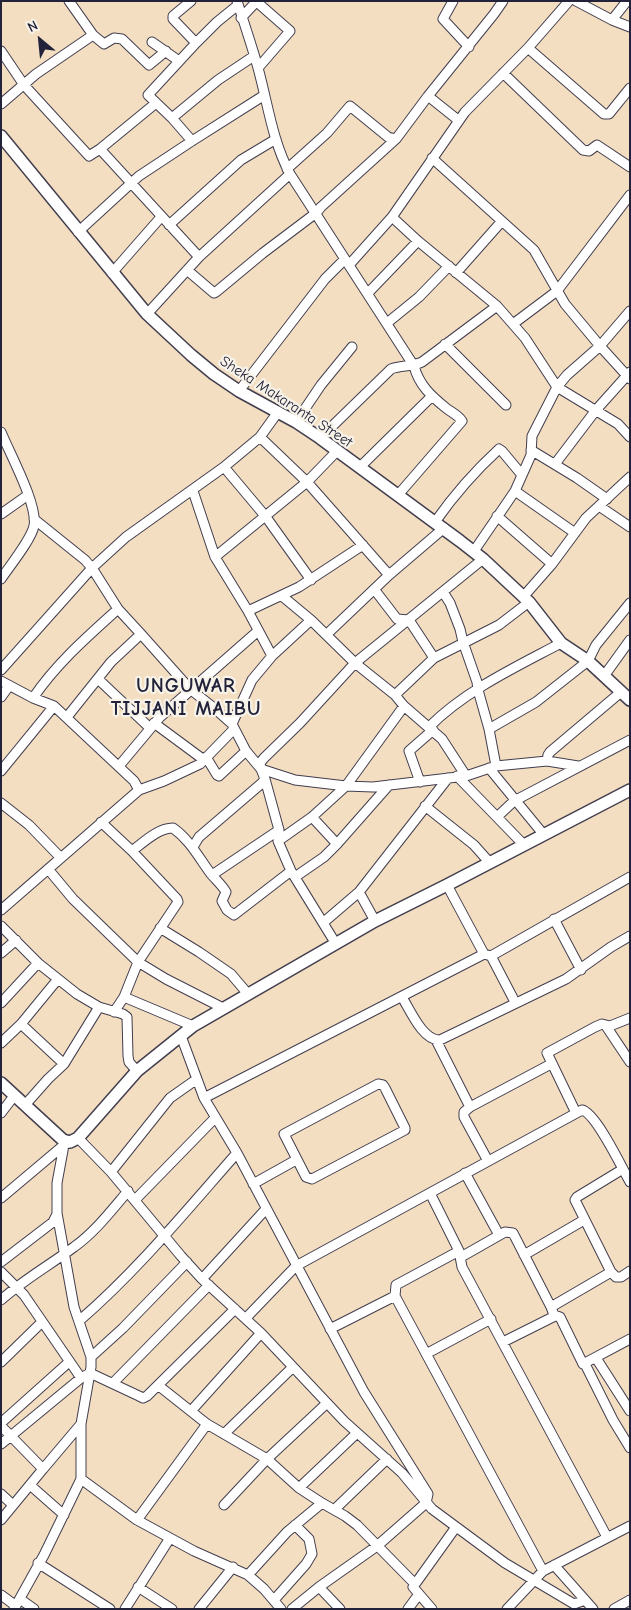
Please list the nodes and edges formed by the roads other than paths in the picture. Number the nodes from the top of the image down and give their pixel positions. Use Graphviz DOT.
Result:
graph roads {
  1 [pos="69,1"];
  2 [pos="191,1"];
  3 [pos="454,1"];
  4 [pos="503,1"];
  5 [pos="576,1"];
  6 [pos="627,1"];
  7 [pos="257,2"];
  8 [pos="565,2"];
  9 [pos="238,3"];
  10 [pos="241,18"];
  11 [pos="612,20"];
  12 [pos="630,27"];
  13 [pos="94,35"];
  14 [pos="152,42"];
  15 [pos="196,43"];
  16 [pos="469,47"];
  17 [pos="528,48"];
  18 [pos="1,51"];
  19 [pos="166,51"];
  20 [pos="254,56"];
  21 [pos="179,61"];
  22 [pos="258,68"];
  23 [pos="503,73"];
  24 [pos="24,85"];
  25 [pos="630,88"];
  26 [pos="263,96"];
  27 [pos="428,96"];
  28 [pos="156,103"];
  29 [pos="1,104"];
  30 [pos="172,118"];
  31 [pos="458,120"];
  32 [pos="1,136"];
  33 [pos="276,139"];
  34 [pos="396,139"];
  35 [pos="192,141"];
  36 [pos="100,150"];
  37 [pos="432,158"];
  38 [pos="630,166"];
  39 [pos="289,172"];
  40 [pos="131,184"];
  41 [pos="628,200"];
  42 [pos="316,213"];
  43 [pos="161,217"];
  44 [pos="392,217"];
  45 [pos="502,221"];
  46 [pos="169,225"];
  47 [pos="78,232"];
  48 [pos="418,241"];
  49 [pos="199,257"];
  50 [pos="347,262"];
  51 [pos="448,266"];
  52 [pos="187,270"];
  53 [pos="112,273"];
  54 [pos="456,273"];
  55 [pos="557,291"];
  56 [pos="368,293"];
  57 [pos="497,306"];
  58 [pos="630,311"];
  59 [pos="147,314"];
  60 [pos="387,323"];
  61 [pos="513,324"];
  62 [pos="445,344"];
  63 [pos="600,346"];
  64 [pos="352,347"];
  65 [pos="414,366"];
  66 [pos="629,376"];
  67 [pos="558,386"];
  68 [pos="239,391"];
  69 [pos="431,397"];
  70 [pos="506,405"];
  71 [pos="596,410"];
  72 [pos="278,412"];
  73 [pos="296,422"];
  74 [pos="630,436"];
  75 [pos="260,437"];
  76 [pos="2,438"];
  77 [pos="320,438"];
  78 [pos="531,450"];
  79 [pos="336,451"];
  80 [pos="555,464"];
  81 [pos="224,467"];
  82 [pos="360,467"];
  83 [pos="522,475"];
  84 [pos="630,477"];
  85 [pos="307,482"];
  86 [pos="193,491"];
  87 [pos="515,491"];
  88 [pos="28,495"];
  89 [pos="398,495"];
  90 [pos="603,502"];
  91 [pos="1,514"];
  92 [pos="497,516"];
  93 [pos="266,517"];
  94 [pos="34,519"];
  95 [pos="440,525"];
  96 [pos="630,528"];
  97 [pos="575,533"];
  98 [pos="362,545"];
  99 [pos="478,555"];
  100 [pos="215,557"];
  101 [pos="552,564"];
  102 [pos="92,568"];
  103 [pos="389,575"];
  104 [pos="1,579"];
  105 [pos="311,580"];
  106 [pos="374,589"];
  107 [pos="443,592"];
  108 [pos="282,596"];
  109 [pos="526,600"];
  110 [pos="630,604"];
  111 [pos="118,609"];
  112 [pos="248,611"];
  113 [pos="311,620"];
  114 [pos="410,620"];
  115 [pos="258,631"];
  116 [pos="141,634"];
  117 [pos="326,634"];
  118 [pos="630,640"];
  119 [pos="463,642"];
  120 [pos="561,643"];
  121 [pos="272,656"];
  122 [pos="434,658"];
  123 [pos="588,661"];
  124 [pos="355,663"];
  125 [pos="1,670"];
  126 [pos="604,676"];
  127 [pos="98,678"];
  128 [pos="5,683"];
  129 [pos="190,689"];
  130 [pos="478,690"];
  131 [pos="395,695"];
  132 [pos="625,696"];
  133 [pos="1,697"];
  134 [pos="33,698"];
  135 [pos="54,706"];
  136 [pos="404,706"];
  137 [pos="67,717"];
  138 [pos="152,726"];
  139 [pos="233,727"];
  140 [pos="431,728"];
  141 [pos="490,729"];
  142 [pos="630,740"];
  143 [pos="246,751"];
  144 [pos="205,758"];
  145 [pos="547,761"];
  146 [pos="118,766"];
  147 [pos="578,766"];
  148 [pos="492,767"];
  149 [pos="261,769"];
  150 [pos="1,771"];
  151 [pos="462,776"];
  152 [pos="448,778"];
  153 [pos="265,779"];
  154 [pos="420,782"];
  155 [pos="389,785"];
  156 [pos="346,786"];
  157 [pos="139,790"];
  158 [pos="630,790"];
  159 [pos="514,801"];
  160 [pos="1,802"];
  161 [pos="425,806"];
  162 [pos="312,817"];
  163 [pos="497,817"];
  164 [pos="101,822"];
  165 [pos="280,830"];
  166 [pos="544,835"];
  167 [pos="278,841"];
  168 [pos="337,844"];
  169 [pos="524,845"];
  170 [pos="193,848"];
  171 [pos="132,851"];
  172 [pos="61,858"];
  173 [pos="490,863"];
  174 [pos="48,869"];
  175 [pos="293,874"];
  176 [pos="212,875"];
  177 [pos="630,877"];
  178 [pos="447,885"];
  179 [pos="360,892"];
  180 [pos="1,910"];
  181 [pos="554,919"];
  182 [pos="375,921"];
  183 [pos="324,922"];
  184 [pos="1,926"];
  185 [pos="160,928"];
  186 [pos="630,936"];
  187 [pos="16,940"];
  188 [pos="336,944"];
  189 [pos="1,953"];
  190 [pos="487,955"];
  191 [pos="138,962"];
  192 [pos="38,964"];
  193 [pos="581,970"];
  194 [pos="58,979"];
  195 [pos="248,994"];
  196 [pos="124,997"];
  197 [pos="402,997"];
  198 [pos="515,1002"];
  199 [pos="1,1003"];
  200 [pos="99,1007"];
  201 [pos="223,1008"];
  202 [pos="114,1012"];
  203 [pos="630,1018"];
  204 [pos="21,1024"];
  205 [pos="193,1026"];
  206 [pos="606,1026"];
  207 [pos="181,1036"];
  208 [pos="436,1040"];
  209 [pos="1,1043"];
  210 [pos="630,1062"];
  211 [pos="64,1064"];
  212 [pos="552,1064"];
  213 [pos="137,1071"];
  214 [pos="197,1080"];
  215 [pos="1,1083"];
  216 [pos="14,1096"];
  217 [pos="204,1098"];
  218 [pos="25,1106"];
  219 [pos="470,1107"];
  220 [pos="1,1113"];
  221 [pos="576,1113"];
  222 [pos="215,1118"];
  223 [pos="71,1141"];
  224 [pos="237,1153"];
  225 [pos="296,1160"];
  226 [pos="488,1161"];
  227 [pos="623,1169"];
  228 [pos="111,1172"];
  229 [pos="465,1173"];
  230 [pos="630,1182"];
  231 [pos="253,1184"];
  232 [pos="128,1192"];
  233 [pos="430,1192"];
  234 [pos="1,1198"];
  235 [pos="135,1200"];
  236 [pos="266,1209"];
  237 [pos="57,1213"];
  238 [pos="584,1220"];
  239 [pos="164,1235"];
  240 [pos="499,1235"];
  241 [pos="64,1254"];
  242 [pos="460,1254"];
  243 [pos="524,1255"];
  244 [pos="1,1262"];
  245 [pos="187,1262"];
  246 [pos="296,1266"];
  247 [pos="630,1271"];
  248 [pos="1,1272"];
  249 [pos="611,1272"];
  250 [pos="206,1282"];
  251 [pos="16,1286"];
  252 [pos="395,1296"];
  253 [pos="1,1300"];
  254 [pos="235,1309"];
  255 [pos="553,1311"];
  256 [pos="246,1318"];
  257 [pos="491,1320"];
  258 [pos="79,1321"];
  259 [pos="42,1322"];
  260 [pos="330,1329"];
  261 [pos="261,1333"];
  262 [pos="630,1339"];
  263 [pos="503,1342"];
  264 [pos="426,1354"];
  265 [pos="91,1357"];
  266 [pos="596,1358"];
  267 [pos="1,1362"];
  268 [pos="69,1362"];
  269 [pos="585,1364"];
  270 [pos="293,1367"];
  271 [pos="90,1373"];
  272 [pos="80,1378"];
  273 [pos="113,1383"];
  274 [pos="159,1386"];
  275 [pos="326,1404"];
  276 [pos="191,1411"];
  277 [pos="630,1411"];
  278 [pos="82,1424"];
  279 [pos="207,1424"];
  280 [pos="1,1425"];
  281 [pos="225,1433"];
  282 [pos="357,1433"];
  283 [pos="11,1436"];
  284 [pos="1,1444"];
  285 [pos="630,1448"];
  286 [pos="266,1459"];
  287 [pos="387,1460"];
  288 [pos="43,1469"];
  289 [pos="81,1479"];
  290 [pos="30,1485"];
  291 [pos="299,1488"];
  292 [pos="1,1494"];
  293 [pos="322,1503"];
  294 [pos="426,1503"];
  295 [pos="13,1505"];
  296 [pos="224,1505"];
  297 [pos="335,1509"];
  298 [pos="64,1515"];
  299 [pos="1,1520"];
  300 [pos="137,1520"];
  301 [pos="295,1524"];
  302 [pos="630,1526"];
  303 [pos="456,1527"];
  304 [pos="607,1537"];
  305 [pos="170,1538"];
  306 [pos="376,1546"];
  307 [pos="38,1563"];
  308 [pos="554,1565"];
  309 [pos="233,1567"];
  310 [pos="543,1571"];
  311 [pos="248,1574"];
  312 [pos="535,1580"];
  313 [pos="415,1584"];
  314 [pos="138,1587"];
  315 [pos="319,1587"];
  316 [pos="418,1594"];
  317 [pos="1,1595"];
  318 [pos="274,1600"];
  319 [pos="585,1600"];
  320 [pos="630,1600"];
  321 [pos="16,1604"];
  322 [pos="34,1609"];
  323 [pos="110,1609"];
  324 [pos="125,1609"];
  325 [pos="172,1609"];
  326 [pos="199,1609"];
  327 [pos="281,1609"];
  328 [pos="292,1609"];
  329 [pos="340,1609"];
  330 [pos="408,1609"];
  331 [pos="432,1609"];
  332 [pos="507,1609"];
  333 [pos="594,1609"];
  334 [pos="614,1609"];
  1 -- 13 [label="street"];
  2 -- 15 [label="street"];
  3 -- 16 [label="street"];
  4 -- 16 [label="street"];
  5 -- 11 [label="street"];
  6 -- 11 [label="street"];
  7 -- 10 [label="street"];
  7 -- 22 [label="street"];
  8 -- 17 [label="street"];
  9 -- 10 [label="street"];
  9 -- 15 [label="street"];
  10 -- 20 [label="street"];
  11 -- 12 [label="street"];
  13 -- 19 [label="street"];
  13 -- 24 [label="street"];
  14 -- 19 [label="street"];
  15 -- 21 [label="street"];
  16 -- 27 [label="street"];
  17 -- 23 [label="street"];
  17 -- 25 [label="street"];
  18 -- 24 [label="street"];
  19 -- 21 [label="street"];
  20 -- 22 [label="street"];
  20 -- 30 [label="street"];
  21 -- 28 [label="street"];
  22 -- 26 [label="street"];
  23 -- 31 [label="street"];
  23 -- 38 [label="street"];
  24 -- 29 [label="street"];
  24 -- 36 [label="street"];
  26 -- 33 [label="street"];
  26 -- 35 [label="street"];
  27 -- 31 [label="street"];
  27 -- 34 [label="street"];
  28 -- 30 [label="street"];
  28 -- 36 [label="street"];
  30 -- 35 [label="street"];
  31 -- 37 [label="street"];
  32 -- 47 [label="street, Sheka Makaranta Street"];
  33 -- 39 [label="street"];
  33 -- 46 [label="street"];
  34 -- 39 [label="street"];
  34 -- 42 [label="street"];
  35 -- 40 [label="street"];
  36 -- 40 [label="street"];
  37 -- 44 [label="street"];
  37 -- 45 [label="street"];
  39 -- 42 [label="street"];
  39 -- 49 [label="street"];
  40 -- 43 [label="street"];
  40 -- 47 [label="street"];
  41 -- 55 [label="street"];
  42 -- 50 [label="street"];
  42 -- 52 [label="street"];
  43 -- 46 [label="street"];
  43 -- 53 [label="street"];
  44 -- 48 [label="street"];
  44 -- 50 [label="street"];
  45 -- 54 [label="street"];
  45 -- 55 [label="street"];
  46 -- 49 [label="street"];
  47 -- 53 [label="street, Sheka Makaranta Street"];
  48 -- 51 [label="street"];
  48 -- 56 [label="street"];
  49 -- 52 [label="street"];
  50 -- 56 [label="street"];
  50 -- 68 [label="street"];
  51 -- 54 [label="street"];
  51 -- 60 [label="street"];
  52 -- 59 [label="street"];
  53 -- 59 [label="street, Sheka Makaranta Street"];
  54 -- 57 [label="street"];
  55 -- 61 [label="street"];
  55 -- 63 [label="street"];
  56 -- 60 [label="street"];
  57 -- 61 [label="street"];
  57 -- 62 [label="street"];
  58 -- 63 [label="street"];
  59 -- 68 [label="street, Sheka Makaranta Street"];
  60 -- 65 [label="street"];
  61 -- 67 [label="street"];
  62 -- 65 [label="street"];
  62 -- 70 [label="street"];
  63 -- 66 [label="street"];
  63 -- 67 [label="street"];
  64 -- 73 [label="street"];
  65 -- 69 [label="street"];
  65 -- 77 [label="street"];
  66 -- 71 [label="street"];
  67 -- 71 [label="street"];
  67 -- 78 [label="street"];
  68 -- 72 [label="street, Sheka Makaranta Street"];
  69 -- 82 [label="street"];
  69 -- 89 [label="street"];
  71 -- 74 [label="street"];
  71 -- 80 [label="street"];
  72 -- 73 [label="street, Sheka Makaranta Street"];
  72 -- 75 [label="street"];
  73 -- 77 [label="street, Sheka Makaranta Street"];
  75 -- 81 [label="street"];
  75 -- 85 [label="street"];
  76 -- 88 [label="street"];
  77 -- 79 [label="street, Sheka Makaranta Street"];
  78 -- 80 [label="street"];
  78 -- 83 [label="street"];
  79 -- 82 [label="street, Sheka Makaranta Street"];
  79 -- 85 [label="street"];
  80 -- 90 [label="street"];
  81 -- 86 [label="street"];
  81 -- 93 [label="street"];
  82 -- 89 [label="street, Sheka Makaranta Street"];
  83 -- 87 [label="street"];
  83 -- 95 [label="street"];
  84 -- 90 [label="street"];
  85 -- 93 [label="street"];
  85 -- 98 [label="street"];
  86 -- 100 [label="street"];
  86 -- 102 [label="street"];
  87 -- 92 [label="street"];
  87 -- 97 [label="street"];
  88 -- 91 [label="street"];
  88 -- 94 [label="street"];
  89 -- 95 [label="street, Sheka Makaranta Street"];
  90 -- 96 [label="street"];
  90 -- 97 [label="street"];
  92 -- 99 [label="street"];
  92 -- 101 [label="street"];
  93 -- 100 [label="street"];
  93 -- 105 [label="street"];
  94 -- 102 [label="street"];
  94 -- 104 [label="street"];
  95 -- 99 [label="street, Sheka Makaranta Street"];
  95 -- 103 [label="street"];
  97 -- 101 [label="street"];
  98 -- 103 [label="street"];
  98 -- 105 [label="street"];
  99 -- 107 [label="street"];
  99 -- 109 [label="street, Sheka Makaranta Street"];
  100 -- 112 [label="street"];
  101 -- 109 [label="street"];
  102 -- 111 [label="street"];
  102 -- 125 [label="street"];
  103 -- 106 [label="street"];
  105 -- 108 [label="street"];
  106 -- 114 [label="street"];
  106 -- 117 [label="street"];
  107 -- 114 [label="street"];
  107 -- 119 [label="street"];
  108 -- 112 [label="street"];
  108 -- 113 [label="street"];
  109 -- 119 [label="street"];
  109 -- 120 [label="street, Sheka Makaranta Street"];
  110 -- 123 [label="street"];
  111 -- 116 [label="street"];
  111 -- 134 [label="street"];
  112 -- 115 [label="street"];
  113 -- 117 [label="street"];
  113 -- 121 [label="street"];
  114 -- 122 [label="street"];
  114 -- 124 [label="street"];
  115 -- 121 [label="street"];
  115 -- 129 [label="street"];
  116 -- 127 [label="street"];
  116 -- 129 [label="street"];
  117 -- 124 [label="street"];
  118 -- 126 [label="street"];
  119 -- 122 [label="street"];
  119 -- 130 [label="street"];
  120 -- 123 [label="street, Sheka Makaranta Street"];
  120 -- 130 [label="street"];
  121 -- 139 [label="street"];
  122 -- 131 [label="street"];
  123 -- 126 [label="street, Sheka Makaranta Street"];
  123 -- 141 [label="street"];
  124 -- 131 [label="street"];
  124 -- 149 [label="street"];
  126 -- 132 [label="street, Sheka Makaranta Street"];
  127 -- 137 [label="street"];
  127 -- 138 [label="street"];
  128 -- 133 [label="street"];
  128 -- 134 [label="street"];
  129 -- 138 [label="street"];
  129 -- 139 [label="street"];
  130 -- 140 [label="street"];
  130 -- 141 [label="street"];
  131 -- 136 [label="street"];
  132 -- 145 [label="street"];
  134 -- 135 [label="street"];
  135 -- 137 [label="street"];
  135 -- 150 [label="street"];
  136 -- 140 [label="street"];
  136 -- 156 [label="street"];
  137 -- 146 [label="street"];
  138 -- 144 [label="street"];
  138 -- 146 [label="street"];
  139 -- 143 [label="street"];
  139 -- 144 [label="street"];
  140 -- 151 [label="street"];
  140 -- 154 [label="street"];
  141 -- 148 [label="street"];
  142 -- 147 [label="street"];
  143 -- 144 [label="street"];
  143 -- 149 [label="street"];
  144 -- 157 [label="street"];
  145 -- 147 [label="street"];
  145 -- 148 [label="street"];
  146 -- 157 [label="street"];
  147 -- 159 [label="street"];
  148 -- 151 [label="street"];
  148 -- 159 [label="street"];
  149 -- 153 [label="street"];
  149 -- 156 [label="street"];
  151 -- 152 [label="street"];
  151 -- 163 [label="street"];
  152 -- 154 [label="street"];
  152 -- 161 [label="street"];
  153 -- 165 [label="street"];
  153 -- 170 [label="street"];
  154 -- 155 [label="street"];
  155 -- 156 [label="street"];
  155 -- 168 [label="street"];
  156 -- 162 [label="street"];
  157 -- 164 [label="street"];
  158 -- 166 [label="street"];
  159 -- 163 [label="street"];
  159 -- 166 [label="street"];
  160 -- 172 [label="street"];
  161 -- 173 [label="street"];
  161 -- 179 [label="street"];
  162 -- 167 [label="street"];
  162 -- 168 [label="street"];
  163 -- 169 [label="street"];
  164 -- 171 [label="street"];
  164 -- 172 [label="street"];
  165 -- 167 [label="street"];
  165 -- 176 [label="street"];
  166 -- 169 [label="street"];
  167 -- 175 [label="street"];
  168 -- 175 [label="street"];
  169 -- 173 [label="street"];
  170 -- 171 [label="street"];
  170 -- 176 [label="street"];
  171 -- 185 [label="street"];
  172 -- 174 [label="street"];
  173 -- 178 [label="street"];
  174 -- 180 [label="street"];
  174 -- 191 [label="street"];
  175 -- 176 [label="street"];
  175 -- 183 [label="street"];
  177 -- 181 [label="street"];
  178 -- 182 [label="street"];
  178 -- 190 [label="street"];
  179 -- 182 [label="street"];
  179 -- 183 [label="street"];
  181 -- 190 [label="street"];
  181 -- 193 [label="street"];
  182 -- 188 [label="street"];
  183 -- 188 [label="street"];
  184 -- 187 [label="street"];
  185 -- 191 [label="street"];
  185 -- 195 [label="street"];
  186 -- 193 [label="street"];
  187 -- 189 [label="street"];
  187 -- 192 [label="street"];
  188 -- 195 [label="street"];
  190 -- 197 [label="street"];
  190 -- 198 [label="street"];
  191 -- 196 [label="street"];
  191 -- 201 [label="street"];
  192 -- 194 [label="street"];
  192 -- 199 [label="street"];
  193 -- 198 [label="street"];
  194 -- 200 [label="street"];
  194 -- 204 [label="street"];
  195 -- 201 [label="street"];
  196 -- 202 [label="street"];
  196 -- 205 [label="street"];
  197 -- 208 [label="street"];
  197 -- 217 [label="street"];
  198 -- 208 [label="street"];
  200 -- 202 [label="street"];
  200 -- 211 [label="street"];
  201 -- 205 [label="street"];
  202 -- 213 [label="street"];
  203 -- 206 [label="street"];
  204 -- 209 [label="street"];
  204 -- 211 [label="street"];
  205 -- 207 [label="street"];
  206 -- 210 [label="street"];
  206 -- 212 [label="street"];
  207 -- 213 [label="street"];
  207 -- 214 [label="street"];
  208 -- 219 [label="street"];
  211 -- 218 [label="street"];
  212 -- 219 [label="street"];
  212 -- 221 [label="street"];
  213 -- 223 [label="street"];
  214 -- 217 [label="street"];
  214 -- 228 [label="street"];
  215 -- 216 [label="street"];
  216 -- 218 [label="street"];
  216 -- 220 [label="street"];
  217 -- 222 [label="street"];
  218 -- 223 [label="street"];
  219 -- 226 [label="street"];
  221 -- 226 [label="street"];
  221 -- 227 [label="street"];
  222 -- 224 [label="street"];
  222 -- 235 [label="street"];
  223 -- 228 [label="street"];
  223 -- 234 [label="street"];
  223 -- 237 [label="street"];
  224 -- 231 [label="street"];
  224 -- 239 [label="street"];
  225 -- 225 [label="street"];
  225 -- 231 [label="street"];
  226 -- 229 [label="street"];
  227 -- 230 [label="street"];
  227 -- 238 [label="street"];
  228 -- 232 [label="street"];
  229 -- 233 [label="street"];
  229 -- 240 [label="street"];
  231 -- 236 [label="street"];
  232 -- 235 [label="street"];
  232 -- 241 [label="street"];
  233 -- 242 [label="street"];
  233 -- 246 [label="street"];
  235 -- 239 [label="street"];
  236 -- 246 [label="street"];
  236 -- 250 [label="street"];
  237 -- 241 [label="street"];
  237 -- 244 [label="street"];
  238 -- 243 [label="street"];
  238 -- 249 [label="street"];
  239 -- 245 [label="street"];
  239 -- 258 [label="street"];
  240 -- 242 [label="street"];
  240 -- 243 [label="street"];
  241 -- 251 [label="street"];
  241 -- 258 [label="street"];
  242 -- 252 [label="street"];
  242 -- 257 [label="street"];
  243 -- 255 [label="street"];
  245 -- 250 [label="street"];
  245 -- 265 [label="street"];
  246 -- 256 [label="street"];
  246 -- 260 [label="street"];
  247 -- 249 [label="street"];
  248 -- 251 [label="street"];
  249 -- 255 [label="street"];
  250 -- 254 [label="street"];
  250 -- 273 [label="street"];
  251 -- 253 [label="street"];
  251 -- 259 [label="street"];
  252 -- 260 [label="street"];
  252 -- 264 [label="street"];
  254 -- 256 [label="street"];
  254 -- 274 [label="street"];
  255 -- 263 [label="street"];
  255 -- 269 [label="street"];
  256 -- 261 [label="street"];
  257 -- 263 [label="street"];
  257 -- 264 [label="street"];
  258 -- 265 [label="street"];
  259 -- 267 [label="street"];
  259 -- 268 [label="street"];
  260 -- 294 [label="street"];
  261 -- 270 [label="street"];
  261 -- 276 [label="street"];
  262 -- 266 [label="street"];
  263 -- 304 [label="street"];
  264 -- 310 [label="street"];
  265 -- 271 [label="street"];
  266 -- 269 [label="street"];
  266 -- 277 [label="street"];
  268 -- 272 [label="street"];
  268 -- 280 [label="street"];
  269 -- 285 [label="street"];
  270 -- 275 [label="street"];
  270 -- 281 [label="street"];
  271 -- 272 [label="street"];
  271 -- 273 [label="street"];
  271 -- 278 [label="street"];
  272 -- 283 [label="street"];
  273 -- 274 [label="street"];
  274 -- 276 [label="street"];
  275 -- 282 [label="street"];
  275 -- 286 [label="street"];
  276 -- 279 [label="street"];
  278 -- 288 [label="street"];
  278 -- 289 [label="street"];
  279 -- 281 [label="street"];
  279 -- 300 [label="street"];
  280 -- 283 [label="street"];
  281 -- 286 [label="street"];
  282 -- 287 [label="street"];
  282 -- 291 [label="street"];
  283 -- 284 [label="street"];
  283 -- 288 [label="street"];
  286 -- 291 [label="street"];
  286 -- 296 [label="street"];
  287 -- 294 [label="street"];
  287 -- 297 [label="street"];
  288 -- 290 [label="street"];
  289 -- 298 [label="street"];
  289 -- 300 [label="street"];
  290 -- 295 [label="street"];
  290 -- 298 [label="street"];
  291 -- 293 [label="street"];
  292 -- 295 [label="street"];
  293 -- 297 [label="street"];
  293 -- 301 [label="street"];
  294 -- 303 [label="street"];
  294 -- 306 [label="street"];
  295 -- 299 [label="street"];
  297 -- 306 [label="street"];
  298 -- 307 [label="street"];
  300 -- 305 [label="street"];
  301 -- 311 [label="street"];
  301 -- 318 [label="street"];
  302 -- 304 [label="street"];
  303 -- 312 [label="street"];
  303 -- 313 [label="street"];
  304 -- 308 [label="street"];
  305 -- 309 [label="street"];
  305 -- 314 [label="street"];
  306 -- 313 [label="street"];
  306 -- 315 [label="street"];
  307 -- 321 [label="street"];
  307 -- 323 [label="street"];
  308 -- 310 [label="street"];
  308 -- 319 [label="street"];
  309 -- 311 [label="street"];
  309 -- 326 [label="street"];
  310 -- 312 [label="street"];
  311 -- 318 [label="street"];
  312 -- 319 [label="street"];
  312 -- 332 [label="street"];
  313 -- 316 [label="street"];
  314 -- 324 [label="street"];
  314 -- 325 [label="street"];
  315 -- 328 [label="street"];
  315 -- 329 [label="street"];
  316 -- 330 [label="street"];
  316 -- 331 [label="street"];
  317 -- 321 [label="street"];
  318 -- 327 [label="street"];
  319 -- 333 [label="street"];
  320 -- 334 [label="street"];
  321 -- 322 [label="street"];
}
